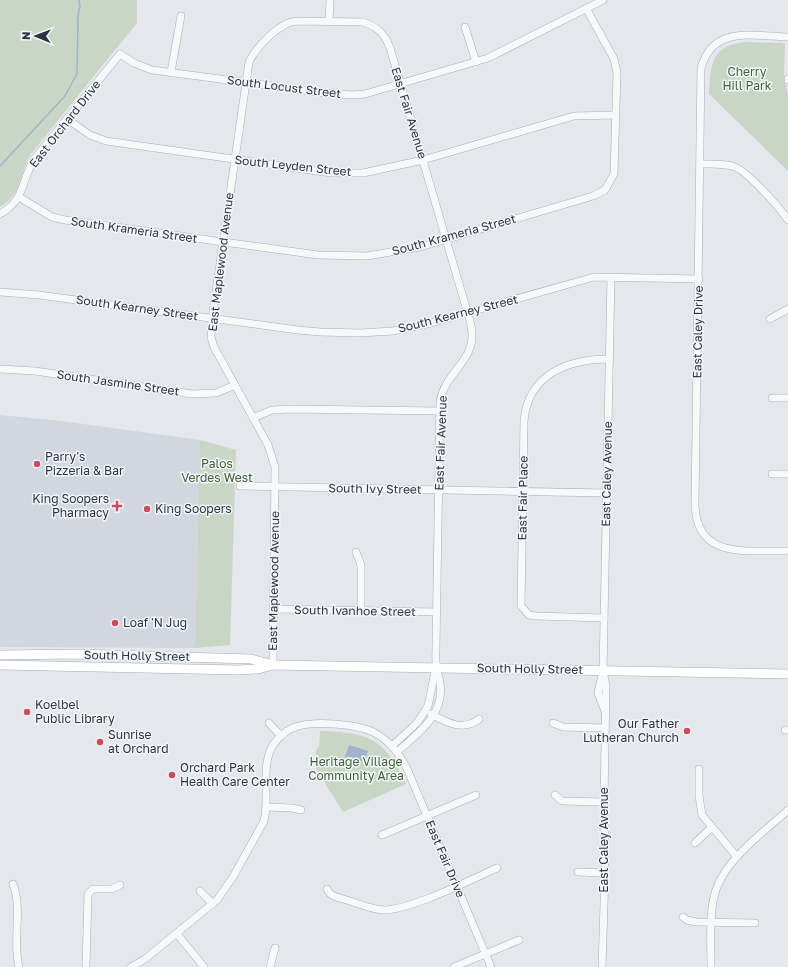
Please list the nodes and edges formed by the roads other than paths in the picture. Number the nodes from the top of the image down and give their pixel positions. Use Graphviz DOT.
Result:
graph roads {
  1 [pos="330,0"];
  2 [pos="603,0"];
  3 [pos="586,8"];
  4 [pos="181,16"];
  5 [pos="329,21"];
  6 [pos="465,27"];
  7 [pos="788,37"];
  8 [pos="120,54"];
  9 [pos="476,62"];
  10 [pos="171,72"];
  11 [pos="246,83"];
  12 [pos="400,84"];
  13 [pos="615,115"];
  14 [pos="67,119"];
  15 [pos="234,160"];
  16 [pos="423,160"];
  17 [pos="700,164"];
  18 [pos="19,198"];
  19 [pos="0,214"];
  20 [pos="788,220"];
  21 [pos="446,240"];
  22 [pos="224,242"];
  23 [pos="611,277"];
  24 [pos="699,279"];
  25 [pos="0,292"];
  26 [pos="788,309"];
  27 [pos="468,313"];
  28 [pos="212,319"];
  29 [pos="770,319"];
  30 [pos="610,359"];
  31 [pos="0,369"];
  32 [pos="235,385"];
  33 [pos="772,398"];
  34 [pos="788,398"];
  35 [pos="440,411"];
  36 [pos="253,418"];
  37 [pos="772,474"];
  38 [pos="788,474"];
  39 [pos="240,486"];
  40 [pos="276,487"];
  41 [pos="439,490"];
  42 [pos="523,492"];
  43 [pos="606,493"];
  44 [pos="788,551"];
  45 [pos="356,552"];
  46 [pos="274,609"];
  47 [pos="361,611"];
  48 [pos="437,612"];
  49 [pos="604,618"];
  50 [pos="0,655"];
  51 [pos="0,665"];
  52 [pos="273,665"];
  53 [pos="436,667"];
  54 [pos="603,671"];
  55 [pos="788,674"];
  56 [pos="425,711"];
  57 [pos="433,715"];
  58 [pos="479,719"];
  59 [pos="269,723"];
  60 [pos="553,723"];
  61 [pos="605,728"];
  62 [pos="281,736"];
  63 [pos="392,746"];
  64 [pos="396,752"];
  65 [pos="699,769"];
  66 [pos="476,795"];
  67 [pos="555,796"];
  68 [pos="604,802"];
  69 [pos="267,807"];
  70 [pos="301,810"];
  71 [pos="788,810"];
  72 [pos="427,816"];
  73 [pos="711,828"];
  74 [pos="382,835"];
  75 [pos="695,843"];
  76 [pos="737,857"];
  77 [pos="497,868"];
  78 [pos="578,872"];
  79 [pos="605,873"];
  80 [pos="13,884"];
  81 [pos="120,885"];
  82 [pos="456,886"];
  83 [pos="327,889"];
  84 [pos="200,891"];
  85 [pos="213,904"];
  86 [pos="683,917"];
  87 [pos="712,923"];
  88 [pos="754,923"];
  89 [pos="177,934"];
  90 [pos="519,940"];
  91 [pos="275,948"];
  92 [pos="485,954"];
  93 [pos="19,967"];
  94 [pos="86,967"];
  95 [pos="131,967"];
  96 [pos="204,967"];
  97 [pos="270,967"];
  98 [pos="454,967"];
  99 [pos="491,967"];
  100 [pos="602,967"];
  101 [pos="711,967"];
  1 -- 5 [label="street"];
  2 -- 3 [label="street, South Locust Street"];
  3 -- 9 [label="street, South Locust Street"];
  3 -- 13 [label="street, South Krameria Street"];
  4 -- 10 [label="street"];
  5 -- 11 [label="street, East Maplewood Avenue"];
  5 -- 12 [label="street, East Fair Avenue"];
  6 -- 9 [label="street"];
  7 -- 17 [label="street, East Caley Drive"];
  8 -- 10 [label="street, South Locust Street"];
  8 -- 14 [label="street, East Orchard Drive"];
  9 -- 12 [label="street, South Locust Street"];
  10 -- 11 [label="street, South Locust Street"];
  11 -- 12 [label="street, South Locust Street"];
  11 -- 15 [label="street, East Maplewood Avenue"];
  12 -- 16 [label="street, East Fair Avenue"];
  13 -- 16 [label="street, South Leyden Street"];
  13 -- 21 [label="street, South Krameria Street"];
  14 -- 15 [label="street, South Leyden Street"];
  14 -- 18 [label="street, East Orchard Drive"];
  15 -- 16 [label="street, South Leyden Street"];
  15 -- 22 [label="street, East Maplewood Avenue"];
  16 -- 21 [label="street, East Fair Avenue"];
  17 -- 20 [label="street"];
  17 -- 24 [label="street, East Caley Drive"];
  18 -- 19 [label="street, East Orchard Drive"];
  18 -- 22 [label="street, South Krameria Street"];
  21 -- 22 [label="street, South Krameria Street"];
  21 -- 27 [label="street, East Fair Avenue"];
  22 -- 28 [label="street, East Maplewood Avenue"];
  23 -- 24 [label="street, South Kearney Street"];
  23 -- 27 [label="street, South Kearney Street"];
  23 -- 30 [label="street, East Caley Avenue"];
  24 -- 44 [label="street, East Caley Drive"];
  25 -- 28 [label="street, South Kearney Street"];
  26 -- 29 [label="street"];
  27 -- 28 [label="street, South Kearney Street"];
  27 -- 35 [label="street, East Fair Avenue"];
  28 -- 32 [label="street, East Maplewood Avenue"];
  30 -- 42 [label="street, East Fair Place"];
  30 -- 43 [label="street, East Caley Avenue"];
  31 -- 32 [label="street, South Jasmine Street"];
  32 -- 36 [label="street, East Maplewood Avenue"];
  33 -- 34 [label="street"];
  35 -- 36 [label="street"];
  35 -- 41 [label="street, East Fair Avenue"];
  36 -- 40 [label="street, East Maplewood Avenue"];
  37 -- 38 [label="street"];
  39 -- 40 [label="street, South Ivy Street"];
  40 -- 41 [label="street, South Ivy Street"];
  40 -- 46 [label="street, East Maplewood Avenue"];
  41 -- 42 [label="street, South Ivy Street"];
  41 -- 48 [label="street, East Fair Avenue"];
  42 -- 43 [label="street, South Ivy Street"];
  42 -- 49 [label="street, East Fair Place"];
  43 -- 49 [label="street, East Caley Avenue"];
  45 -- 47 [label="street"];
  46 -- 47 [label="street, South Ivanhoe Street"];
  46 -- 52 [label="street, East Maplewood Avenue"];
  47 -- 48 [label="street, South Ivanhoe Street"];
  48 -- 53 [label="street, East Fair Avenue"];
  49 -- 54 [label="street, East Caley Avenue"];
  50 -- 52 [label="main road, South Holly Street"];
  51 -- 52 [label="main road, South Holly Street"];
  52 -- 53 [label="main road, South Holly Street"];
  53 -- 54 [label="main road, South Holly Street"];
  53 -- 56 [label="street, East Fair Avenue"];
  53 -- 57 [label="street, East Fair Avenue"];
  54 -- 55 [label="main road, South Holly Street"];
  54 -- 61 [label="street, East Caley Avenue"];
  56 -- 57 [label="street"];
  56 -- 63 [label="street, East Fair Avenue"];
  57 -- 58 [label="street"];
  57 -- 64 [label="street, East Fair Avenue"];
  59 -- 62 [label="street"];
  60 -- 61 [label="street"];
  61 -- 68 [label="street, East Caley Avenue"];
  62 -- 63 [label="street, East Fair Drive"];
  62 -- 69 [label="street"];
  63 -- 64 [label="street, East Fair Drive"];
  64 -- 72 [label="street, East Fair Drive"];
  65 -- 73 [label="street"];
  66 -- 72 [label="street"];
  67 -- 68 [label="street"];
  68 -- 79 [label="street, East Caley Avenue"];
  69 -- 70 [label="street"];
  69 -- 85 [label="street"];
  71 -- 76 [label="street"];
  72 -- 74 [label="street"];
  72 -- 82 [label="street, East Fair Drive"];
  73 -- 75 [label="street"];
  73 -- 76 [label="street"];
  76 -- 87 [label="street"];
  77 -- 82 [label="street"];
  78 -- 79 [label="street"];
  79 -- 100 [label="street, East Caley Avenue"];
  80 -- 93 [label="street"];
  81 -- 94 [label="street"];
  82 -- 83 [label="street"];
  82 -- 92 [label="street, East Fair Drive"];
  84 -- 85 [label="street"];
  85 -- 89 [label="street"];
  86 -- 87 [label="street"];
  87 -- 88 [label="street"];
  87 -- 101 [label="street"];
  89 -- 95 [label="street"];
  89 -- 96 [label="street"];
  90 -- 92 [label="street"];
  91 -- 97 [label="street"];
  92 -- 98 [label="street"];
  92 -- 99 [label="street, East Fair Drive"];
}
